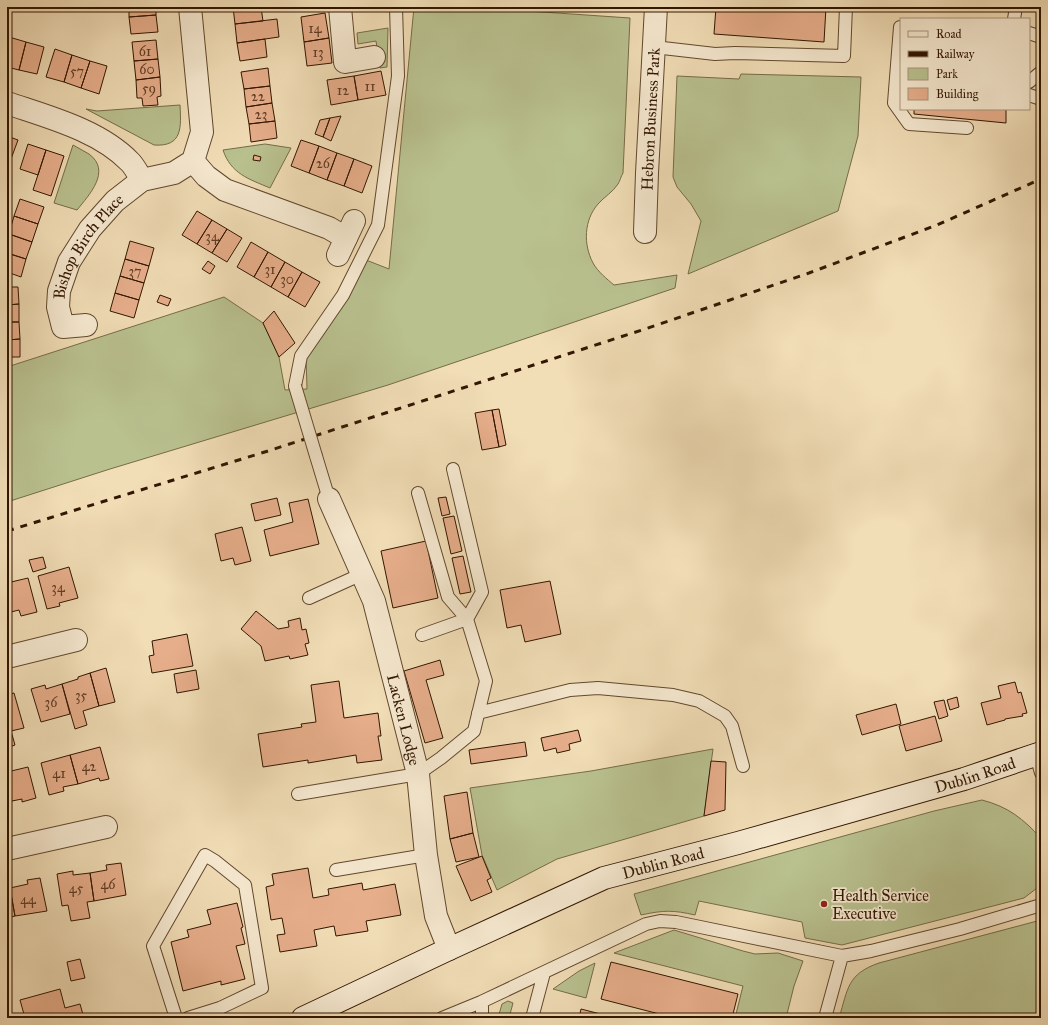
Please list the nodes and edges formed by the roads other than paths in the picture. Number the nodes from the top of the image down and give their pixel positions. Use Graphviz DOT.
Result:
graph roads {
  1 [pos="190,7"];
  2 [pos="340,7"];
  3 [pos="396,7"];
  4 [pos="656,7"];
  5 [pos="846,7"];
  6 [pos="900,27"];
  7 [pos="1030,33"];
  8 [pos="1041,37"];
  9 [pos="654,47"];
  10 [pos="374,57"];
  11 [pos="1041,72"];
  12 [pos="1030,81"];
  13 [pos="1030,96"];
  14 [pos="1041,99"];
  15 [pos="7,103"];
  16 [pos="967,128"];
  17 [pos="192,161"];
  18 [pos="142,180"];
  19 [pos="645,232"];
  20 [pos="346,238"];
  21 [pos="86,325"];
  22 [pos="453,470"];
  23 [pos="418,493"];
  24 [pos="329,499"];
  25 [pos="362,574"];
  26 [pos="309,598"];
  27 [pos="467,619"];
  28 [pos="422,635"];
  29 [pos="76,640"];
  30 [pos="7,657"];
  31 [pos="478,713"];
  32 [pos="1039,760"];
  33 [pos="743,766"];
  34 [pos="418,774"];
  35 [pos="298,794"];
  36 [pos="106,827"];
  37 [pos="7,849"];
  38 [pos="426,855"];
  39 [pos="336,870"];
  40 [pos="1041,905"];
  41 [pos="449,949"];
  42 [pos="842,956"];
  43 [pos="544,973"];
  44 [pos="481,1002"];
  45 [pos="221,1013"];
  46 [pos="176,1018"];
  47 [pos="188,1018"];
  48 [pos="303,1018"];
  49 [pos="442,1018"];
  50 [pos="482,1018"];
  51 [pos="532,1018"];
  52 [pos="825,1018"];
  1 -- 17 [label="street"];
  2 -- 10 [label="street"];
  3 -- 24 [label="lane, bridge"];
  4 -- 9 [label="street, Hebron Business Park"];
  5 -- 9 [label="lane"];
  6 -- 16 [label="lane"];
  7 -- 8 [label="lane"];
  9 -- 19 [label="street, Hebron Business Park"];
  11 -- 12 [label="lane"];
  13 -- 14 [label="lane"];
  15 -- 18 [label="street, Bishop Birch Place"];
  17 -- 18 [label="street, Bishop Birch Place"];
  17 -- 20 [label="street"];
  18 -- 21 [label="street, Bishop Birch Place"];
  22 -- 27 [label="lane"];
  23 -- 27 [label="lane"];
  24 -- 25 [label="street, Lacken Lodge"];
  25 -- 26 [label="lane"];
  25 -- 34 [label="street, Lacken Lodge"];
  27 -- 28 [label="lane"];
  27 -- 31 [label="lane"];
  29 -- 30 [label="street"];
  31 -- 33 [label="lane"];
  31 -- 34 [label="lane"];
  32 -- 41 [label="street, Dublin Road"];
  34 -- 35 [label="lane"];
  34 -- 38 [label="street, Lacken Lodge"];
  36 -- 37 [label="street"];
  38 -- 39 [label="lane"];
  38 -- 41 [label="street, Lacken Lodge"];
  40 -- 42 [label="lane"];
  41 -- 48 [label="street, Dublin Road"];
  42 -- 43 [label="lane"];
  42 -- 52 [label="lane"];
  43 -- 44 [label="lane"];
  43 -- 51 [label="lane"];
  44 -- 49 [label="lane"];
  44 -- 50 [label="lane"];
  45 -- 46 [label="lane"];
  45 -- 47 [label="lane"];
}
